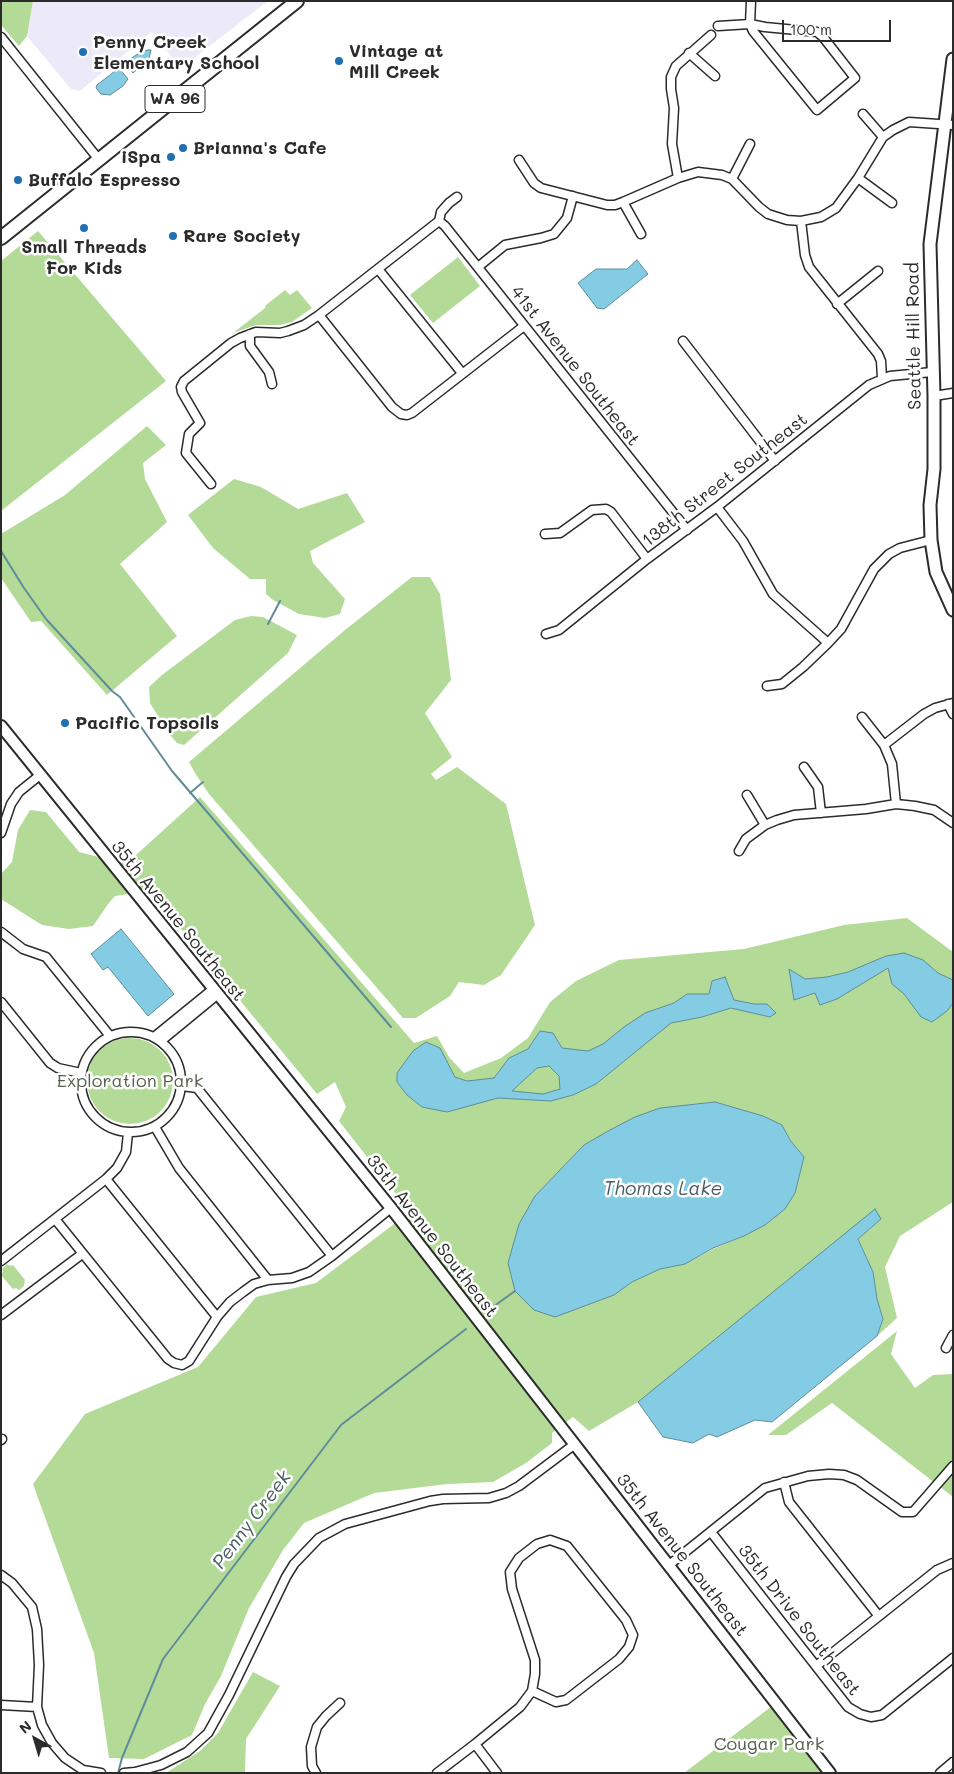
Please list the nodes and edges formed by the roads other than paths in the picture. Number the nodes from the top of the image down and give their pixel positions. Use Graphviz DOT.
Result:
graph roads {
  1 [pos="297,1"];
  2 [pos="751,1"];
  3 [pos="750,24"];
  4 [pos="718,26"];
  5 [pos="711,35"];
  6 [pos="1,37"];
  7 [pos="689,54"];
  8 [pos="953,59"];
  9 [pos="715,76"];
  10 [pos="863,114"];
  11 [pos="949,125"];
  12 [pos="883,138"];
  13 [pos="750,144"];
  14 [pos="100,160"];
  15 [pos="518,160"];
  16 [pos="678,178"];
  17 [pos="858,178"];
  18 [pos="732,180"];
  19 [pos="573,196"];
  20 [pos="457,197"];
  21 [pos="623,202"];
  22 [pos="892,203"];
  23 [pos="439,221"];
  24 [pos="801,221"];
  25 [pos="641,234"];
  26 [pos="1,238"];
  27 [pos="478,267"];
  28 [pos="378,269"];
  29 [pos="878,271"];
  30 [pos="837,304"];
  31 [pos="319,316"];
  32 [pos="524,326"];
  33 [pos="250,334"];
  34 [pos="684,341"];
  35 [pos="932,372"];
  36 [pos="462,373"];
  37 [pos="882,378"];
  38 [pos="272,384"];
  39 [pos="953,393"];
  40 [pos="934,396"];
  41 [pos="776,460"];
  42 [pos="211,484"];
  43 [pos="717,507"];
  44 [pos="687,530"];
  45 [pos="546,534"];
  46 [pos="931,540"];
  47 [pos="648,559"];
  48 [pos="953,610"];
  49 [pos="546,634"];
  50 [pos="828,643"];
  51 [pos="767,686"];
  52 [pos="951,704"];
  53 [pos="953,714"];
  54 [pos="862,717"];
  55 [pos="1,726"];
  56 [pos="884,745"];
  57 [pos="804,767"];
  58 [pos="40,775"];
  59 [pos="747,795"];
  60 [pos="896,804"];
  61 [pos="821,813"];
  62 [pos="953,824"];
  63 [pos="765,825"];
  64 [pos="1,833"];
  65 [pos="739,850"];
  66 [pos="1,932"];
  67 [pos="215,992"];
  68 [pos="1,1002"];
  69 [pos="110,1036"];
  70 [pos="158,1039"];
  71 [pos="81,1073"];
  72 [pos="182,1086"];
  73 [pos="155,1127"];
  74 [pos="128,1133"];
  75 [pos="106,1179"];
  76 [pos="391,1208"];
  77 [pos="55,1219"];
  78 [pos="82,1254"];
  79 [pos="332,1256"];
  80 [pos="1,1261"];
  81 [pos="268,1280"];
  82 [pos="1,1315"];
  83 [pos="217,1317"];
  84 [pos="953,1335"];
  85 [pos="946,1348"];
  86 [pos="575,1444"];
  87 [pos="953,1466"];
  88 [pos="784,1482"];
  89 [pos="711,1532"];
  90 [pos="952,1563"];
  91 [pos="669,1565"];
  92 [pos="1,1575"];
  93 [pos="878,1615"];
  94 [pos="953,1658"];
  95 [pos="816,1666"];
  96 [pos="532,1691"];
  97 [pos="340,1704"];
  98 [pos="1,1705"];
  99 [pos="37,1707"];
  100 [pos="475,1744"];
  101 [pos="952,1764"];
  102 [pos="101,1773"];
  103 [pos="125,1773"];
  104 [pos="316,1773"];
  105 [pos="437,1773"];
  106 [pos="497,1773"];
  107 [pos="830,1773"];
  108 [pos="940,1773"];
  1 -- 14 [label="main road, WA 96"];
  2 -- 3 [label="street"];
  3 -- 3 [label="street"];
  3 -- 4 [label="street"];
  5 -- 7 [label="street"];
  6 -- 14 [label="street"];
  7 -- 9 [label="street"];
  7 -- 16 [label="street"];
  8 -- 11 [label="main road, Seattle Hill Road"];
  10 -- 12 [label="street"];
  11 -- 12 [label="street"];
  11 -- 35 [label="main road, Seattle Hill Road"];
  12 -- 17 [label="street"];
  13 -- 18 [label="street"];
  14 -- 26 [label="main road, WA 96"];
  15 -- 19 [label="street"];
  16 -- 18 [label="street"];
  16 -- 21 [label="street"];
  17 -- 22 [label="street"];
  17 -- 24 [label="street"];
  18 -- 24 [label="street"];
  19 -- 21 [label="street"];
  19 -- 27 [label="street"];
  20 -- 23 [label="street"];
  21 -- 25 [label="street"];
  23 -- 27 [label="street, 41st Avenue Southeast"];
  23 -- 28 [label="street"];
  24 -- 30 [label="street"];
  27 -- 32 [label="street, 41st Avenue Southeast"];
  28 -- 31 [label="street"];
  28 -- 36 [label="street"];
  29 -- 30 [label="street"];
  30 -- 37 [label="street"];
  31 -- 33 [label="street"];
  31 -- 36 [label="street"];
  32 -- 36 [label="street"];
  32 -- 44 [label="street, 41st Avenue Southeast"];
  33 -- 38 [label="street"];
  33 -- 42 [label="street"];
  34 -- 41 [label="street"];
  35 -- 37 [label="street, 138th Street Southeast"];
  35 -- 40 [label="main road, Seattle Hill Road"];
  37 -- 41 [label="street, 138th Street Southeast"];
  39 -- 40 [label="street"];
  40 -- 46 [label="main road, Seattle Hill Road"];
  41 -- 43 [label="street, 138th Street Southeast"];
  43 -- 44 [label="street, 138th Street Southeast"];
  43 -- 50 [label="street"];
  44 -- 47 [label="street, 138th Street Southeast"];
  45 -- 47 [label="street"];
  46 -- 48 [label="main road, Seattle Hill Road"];
  46 -- 50 [label="street"];
  47 -- 49 [label="street, 138th Street Southeast"];
  50 -- 51 [label="street"];
  52 -- 53 [label="street"];
  52 -- 56 [label="street"];
  54 -- 56 [label="street"];
  55 -- 58 [label="street, 35th Avenue Southeast"];
  56 -- 60 [label="street"];
  57 -- 61 [label="street"];
  58 -- 64 [label="street"];
  58 -- 67 [label="street, 35th Avenue Southeast"];
  59 -- 63 [label="street"];
  60 -- 61 [label="street"];
  60 -- 62 [label="street"];
  61 -- 63 [label="street"];
  63 -- 65 [label="street"];
  66 -- 69 [label="street"];
  67 -- 70 [label="street"];
  67 -- 76 [label="street, 35th Avenue Southeast"];
  68 -- 71 [label="street"];
  69 -- 70 [label="street"];
  69 -- 71 [label="street"];
  70 -- 72 [label="street"];
  71 -- 74 [label="street"];
  72 -- 73 [label="street"];
  72 -- 79 [label="street"];
  73 -- 74 [label="street"];
  73 -- 81 [label="street"];
  74 -- 75 [label="street"];
  75 -- 77 [label="street"];
  75 -- 83 [label="street"];
  76 -- 79 [label="street"];
  76 -- 86 [label="street, 35th Avenue Southeast"];
  77 -- 78 [label="street"];
  77 -- 80 [label="street"];
  78 -- 82 [label="street"];
  78 -- 83 [label="street"];
  79 -- 81 [label="street"];
  81 -- 83 [label="street"];
  84 -- 85 [label="street"];
  86 -- 91 [label="street, 35th Avenue Southeast"];
  86 -- 103 [label="street"];
  87 -- 88 [label="street"];
  88 -- 89 [label="street"];
  88 -- 93 [label="street"];
  89 -- 91 [label="street"];
  89 -- 95 [label="street, 35th Drive Southeast"];
  90 -- 93 [label="street"];
  91 -- 107 [label="street, 35th Avenue Southeast"];
  92 -- 99 [label="street"];
  93 -- 95 [label="street"];
  94 -- 95 [label="street, 35th Drive Southeast"];
  96 -- 96 [label="street"];
  96 -- 100 [label="street"];
  97 -- 104 [label="street"];
  98 -- 99 [label="street"];
  99 -- 102 [label="street"];
  100 -- 105 [label="street"];
  100 -- 106 [label="street"];
  101 -- 108 [label="street"];
}
